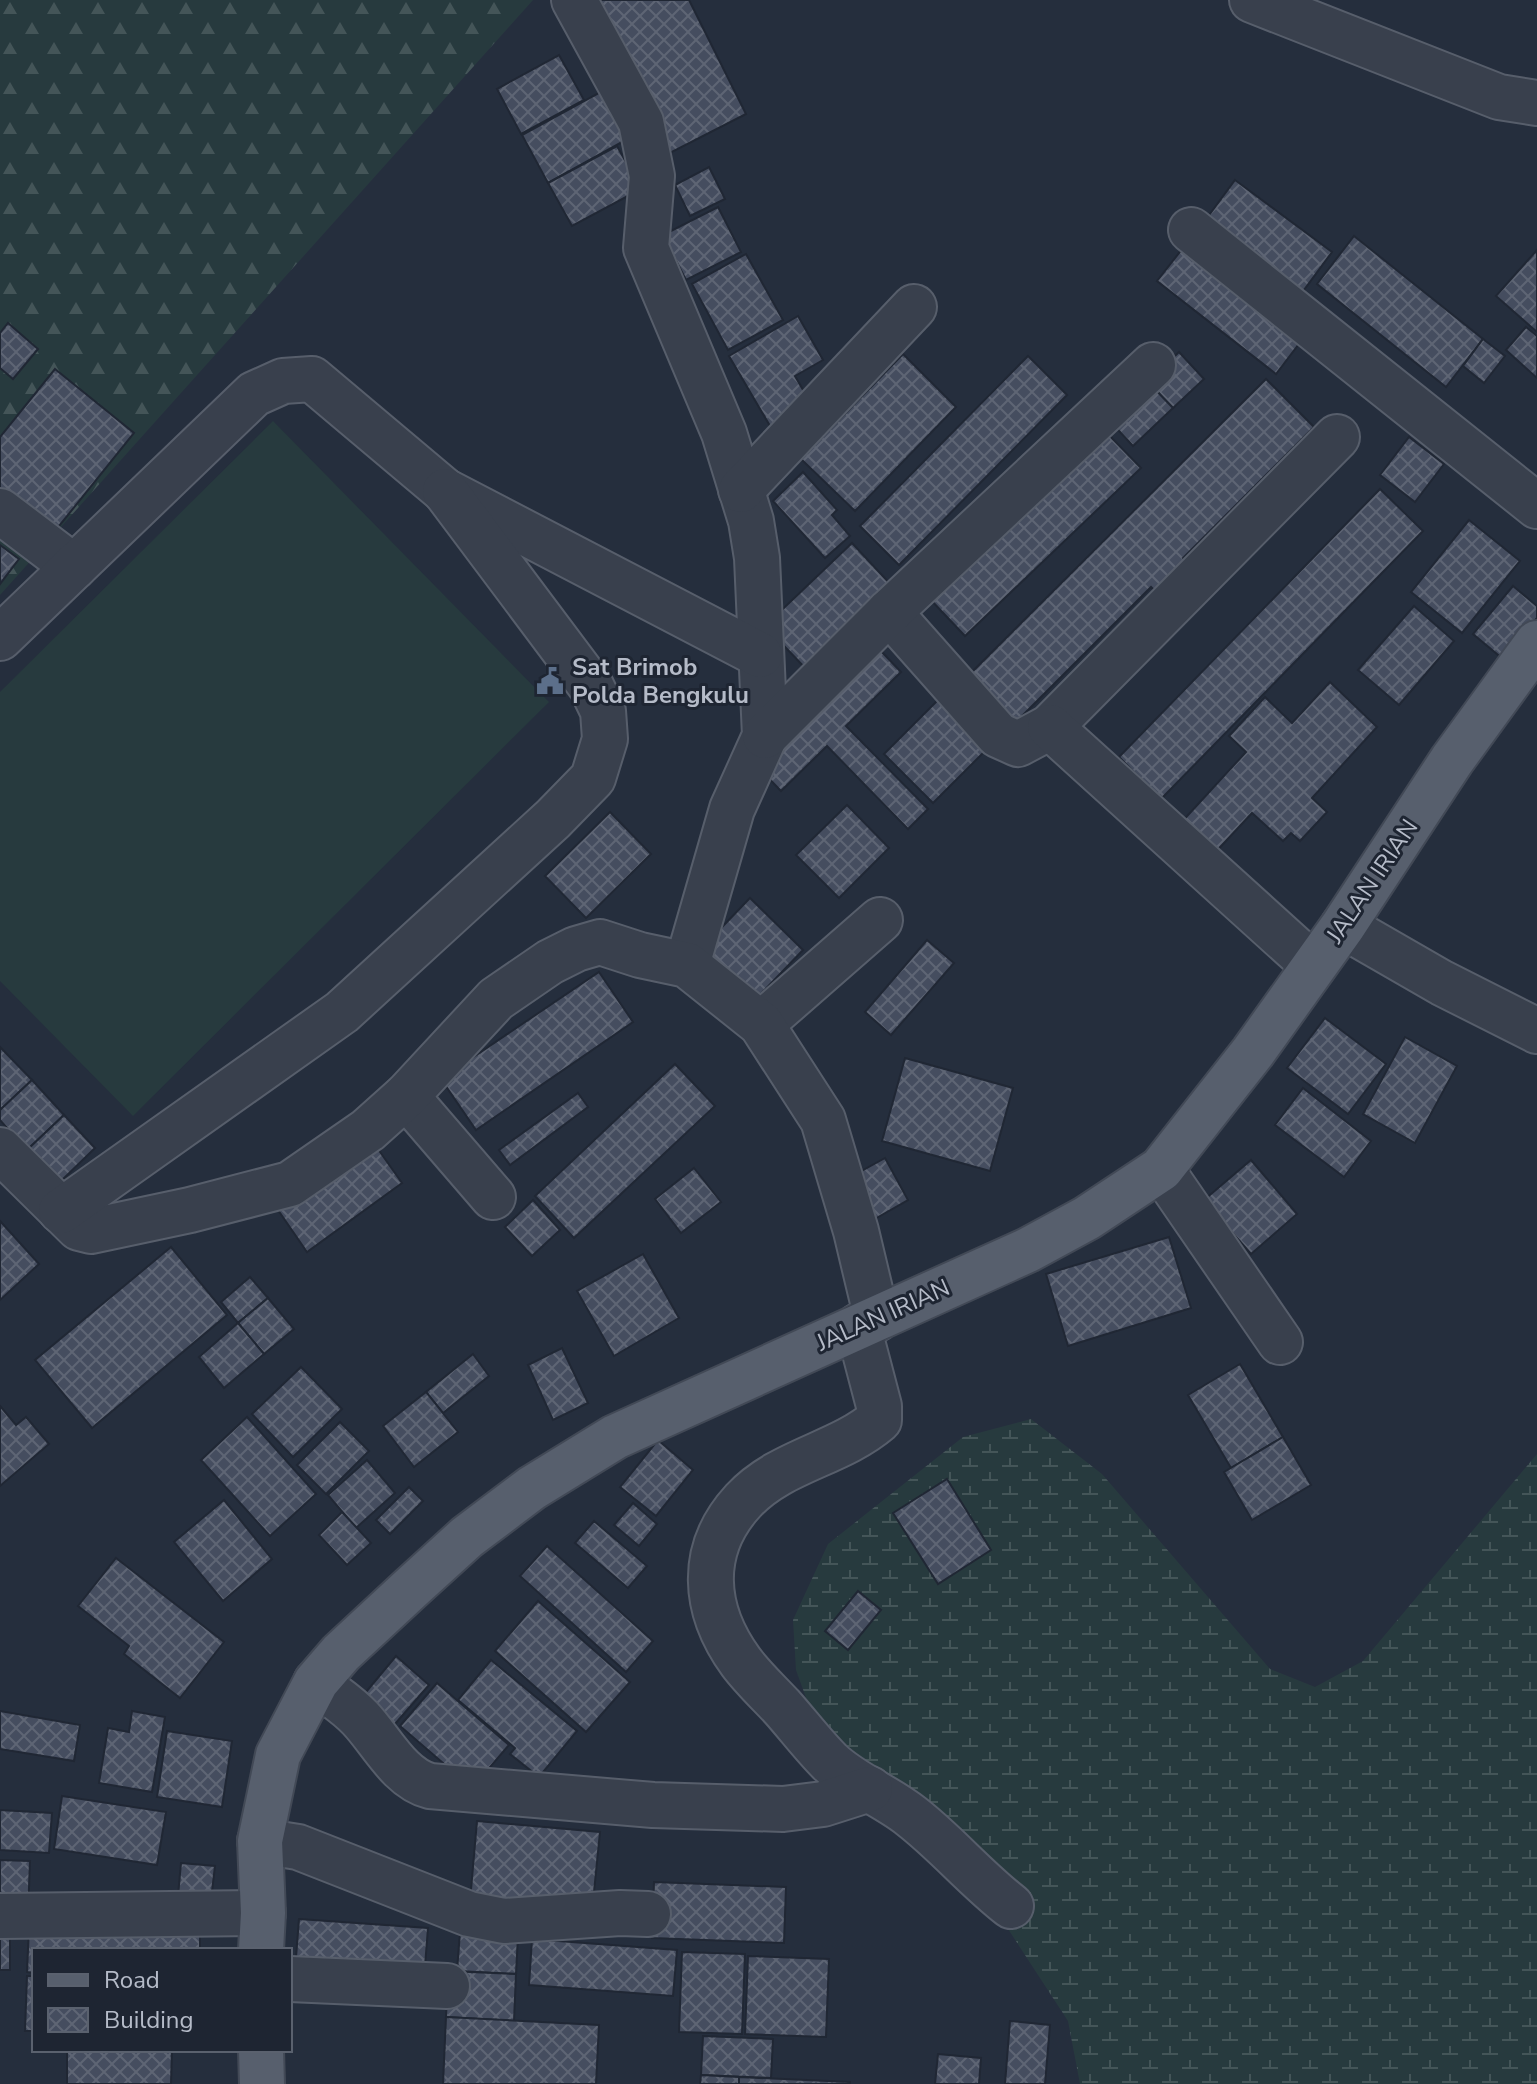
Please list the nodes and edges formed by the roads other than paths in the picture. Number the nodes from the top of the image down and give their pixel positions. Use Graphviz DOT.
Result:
graph roads {
  1 [pos="574,0"];
  2 [pos="1252,0"];
  3 [pos="1537,103"];
  4 [pos="1191,230"];
  5 [pos="914,307"];
  6 [pos="1153,365"];
  7 [pos="1337,437"];
  8 [pos="741,490"];
  9 [pos="445,491"];
  10 [pos="1537,506"];
  11 [pos="0,511"];
  12 [pos="74,567"];
  13 [pos="889,612"];
  14 [pos="0,638"];
  15 [pos="1537,643"];
  16 [pos="760,655"];
  17 [pos="1050,727"];
  18 [pos="765,736"];
  19 [pos="880,920"];
  20 [pos="1343,926"];
  21 [pos="687,965"];
  22 [pos="1314,966"];
  23 [pos="761,1024"];
  24 [pos="1537,1031"];
  25 [pos="406,1096"];
  26 [pos="0,1150"];
  27 [pos="1161,1169"];
  28 [pos="493,1197"];
  29 [pos="61,1211"];
  30 [pos="867,1322"];
  31 [pos="1280,1342"];
  32 [pos="316,1682"];
  33 [pos="870,1789"];
  34 [pos="260,1841"];
  35 [pos="1011,1906"];
  36 [pos="648,1914"];
  37 [pos="0,1916"];
  38 [pos="262,1931"];
  39 [pos="292,1979"];
  40 [pos="447,1986"];
  41 [pos="261,2052"];
  42 [pos="262,2084"];
  1 -- 8 [label="street"];
  2 -- 3 [label="street"];
  4 -- 10 [label="street"];
  5 -- 8 [label="street"];
  6 -- 13 [label="street"];
  7 -- 17 [label="street"];
  8 -- 16 [label="street"];
  9 -- 12 [label="street"];
  9 -- 16 [label="street"];
  9 -- 29 [label="street"];
  11 -- 12 [label="street"];
  12 -- 14 [label="street"];
  13 -- 17 [label="street"];
  13 -- 18 [label="street"];
  15 -- 20 [label="main road, JALAN IRIAN"];
  16 -- 18 [label="street"];
  17 -- 22 [label="street"];
  18 -- 21 [label="street"];
  19 -- 23 [label="street"];
  20 -- 22 [label="main road, JALAN IRIAN"];
  20 -- 24 [label="street"];
  21 -- 23 [label="street"];
  21 -- 25 [label="street"];
  22 -- 27 [label="main road, JALAN IRIAN"];
  23 -- 30 [label="street"];
  25 -- 28 [label="street"];
  25 -- 29 [label="street"];
  26 -- 29 [label="street"];
  27 -- 30 [label="main road, JALAN IRIAN"];
  27 -- 31 [label="street"];
  30 -- 32 [label="main road, JALAN IRIAN"];
  30 -- 33 [label="street"];
  32 -- 33 [label="street"];
  32 -- 34 [label="main road, JALAN IRIAN"];
  33 -- 35 [label="street"];
  34 -- 36 [label="street"];
  34 -- 38 [label="main road, JALAN IRIAN"];
  37 -- 38 [label="street"];
  39 -- 40 [label="street"];
  41 -- 42 [label="main road"];
}
